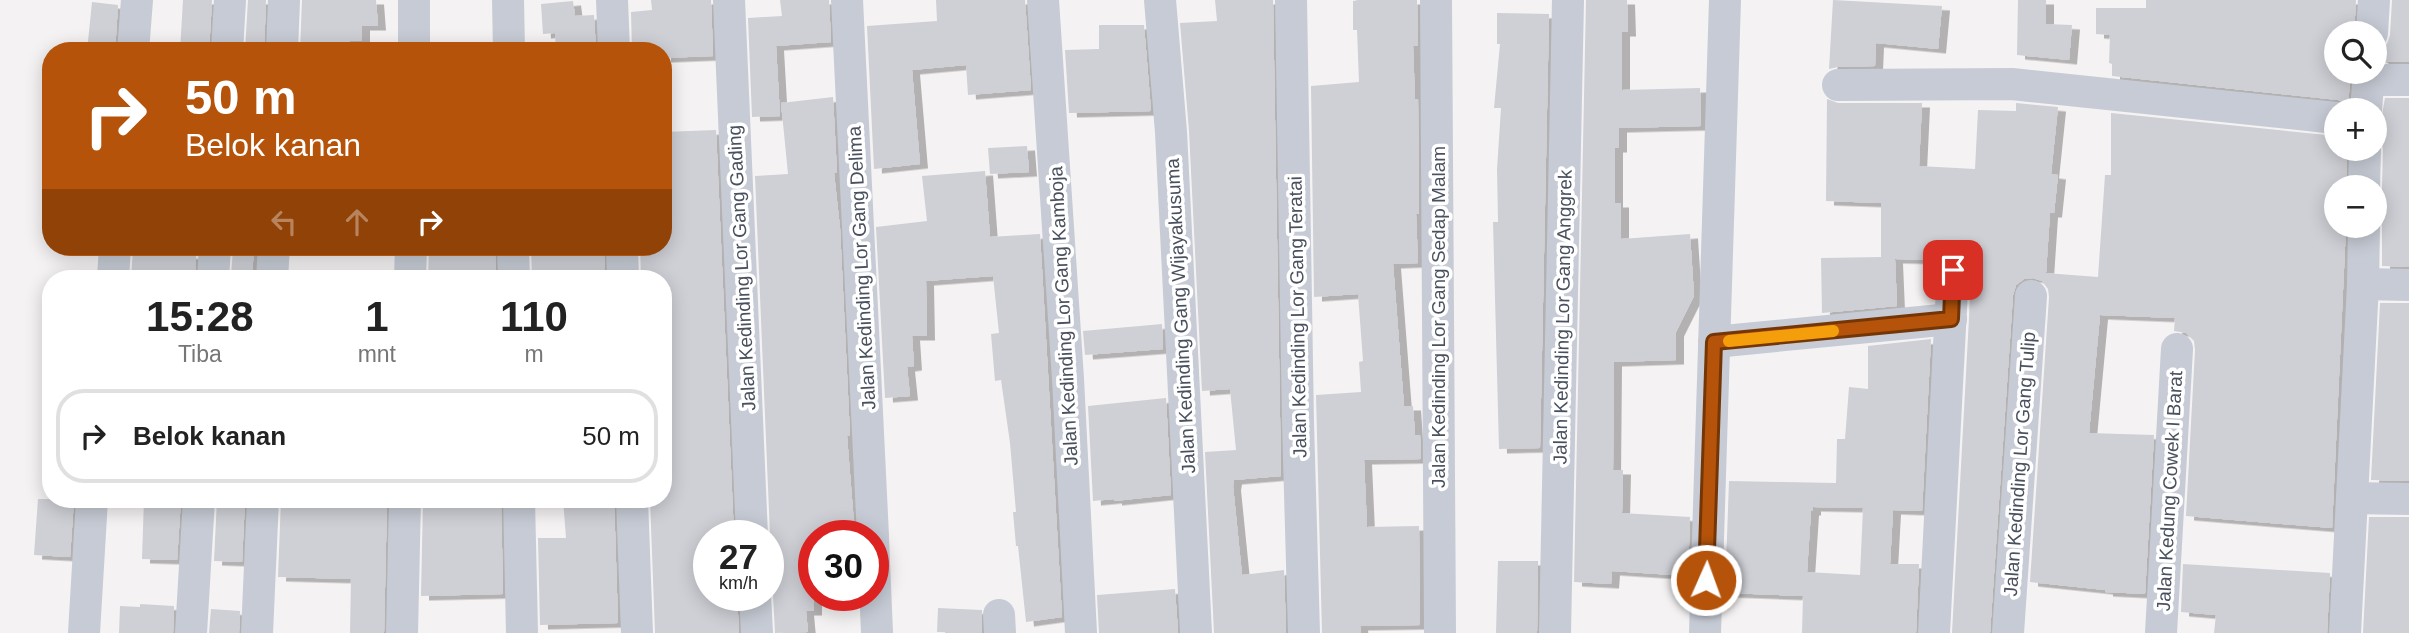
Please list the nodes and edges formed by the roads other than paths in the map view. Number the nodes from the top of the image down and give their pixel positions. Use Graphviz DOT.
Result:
graph roads {
  1 [pos="137,0"];
  2 [pos="230,0"];
  3 [pos="284,0"];
  4 [pos="414,0"];
  5 [pos="508,0"];
  6 [pos="612,0"];
  7 [pos="729,0"];
  8 [pos="847,0"];
  9 [pos="1043,0"];
  10 [pos="1160,0"];
  11 [pos="1291,0"];
  12 [pos="1436,0"];
  13 [pos="1568,0"];
  14 [pos="1725,0"];
  15 [pos="2374,0"];
  16 [pos="2373,21"];
  17 [pos="134,42"];
  18 [pos="228,42"];
  19 [pos="282,42"];
  20 [pos="414,42"];
  21 [pos="509,42"];
  22 [pos="614,42"];
  23 [pos="2409,80"];
  24 [pos="1838,85"];
  25 [pos="2368,87"];
  26 [pos="2324,117"];
  27 [pos="2364,238"];
  28 [pos="1953,270"];
  29 [pos="2363,284"];
  30 [pos="2409,285"];
  31 [pos="2031,296"];
  32 [pos="1951,319"];
  33 [pos="1714,342"];
  34 [pos="2177,349"];
  35 [pos="2352,498"];
  36 [pos="2409,499"];
  37 [pos="91,508"];
  38 [pos="199,508"];
  39 [pos="263,508"];
  40 [pos="405,508"];
  41 [pos="519,508"];
  42 [pos="632,508"];
  43 [pos="751,520"];
  44 [pos="872,520"];
  45 [pos="756,611"];
  46 [pos="876,611"];
  47 [pos="84,633"];
  48 [pos="191,633"];
  49 [pos="257,633"];
  50 [pos="402,633"];
  51 [pos="522,633"];
  52 [pos="637,633"];
  53 [pos="757,633"];
  54 [pos="877,633"];
  55 [pos="1081,633"];
  56 [pos="1196,633"];
  57 [pos="1304,633"];
  58 [pos="1440,633"];
  59 [pos="1555,633"];
  60 [pos="1704,633"];
  61 [pos="1934,633"];
  62 [pos="2008,633"];
  63 [pos="2161,633"];
  64 [pos="2345,633"];
  1 -- 17 [label="street"];
  2 -- 18 [label="street"];
  3 -- 19 [label="street"];
  4 -- 20 [label="street"];
  5 -- 21 [label="street"];
  6 -- 22 [label="street"];
  7 -- 43 [label="street, Jalan Kedinding Lor Gang Gading"];
  8 -- 44 [label="street, Jalan Kedinding Lor Gang Delima"];
  9 -- 55 [label="street, Jalan Kedinding Lor Gang Kamboja"];
  10 -- 56 [label="street, Jalan Kedinding Gang Wijayakusuma"];
  11 -- 57 [label="street, Jalan Kedinding Lor Gang Teratai"];
  12 -- 58 [label="street, Jalan Kedinding Lor Gang Sedap Malam"];
  13 -- 59 [label="street, Jalan Kedinding Lor Gang Anggrek"];
  14 -- 33 [label="street"];
  15 -- 16 [label="street"];
  23 -- 25 [label="street"];
  24 -- 26 [label="street"];
  27 -- 29 [label="street"];
  28 -- 32 [label="street"];
  29 -- 30 [label="street"];
  29 -- 35 [label="street"];
  31 -- 62 [label="street, Jalan Kedinding Lor Gang Tulip"];
  32 -- 33 [label="street"];
  32 -- 61 [label="street"];
  33 -- 60 [label="street"];
  34 -- 63 [label="street, Jalan Kedung Cowek I Barat"];
  35 -- 36 [label="street"];
  35 -- 64 [label="street"];
  37 -- 47 [label="street"];
  38 -- 48 [label="street"];
  39 -- 49 [label="street"];
  40 -- 50 [label="street"];
  41 -- 51 [label="street"];
  42 -- 52 [label="street"];
  45 -- 53 [label="street"];
  46 -- 54 [label="street, Jalan Kedinding Lor Gang Delima"];
}
